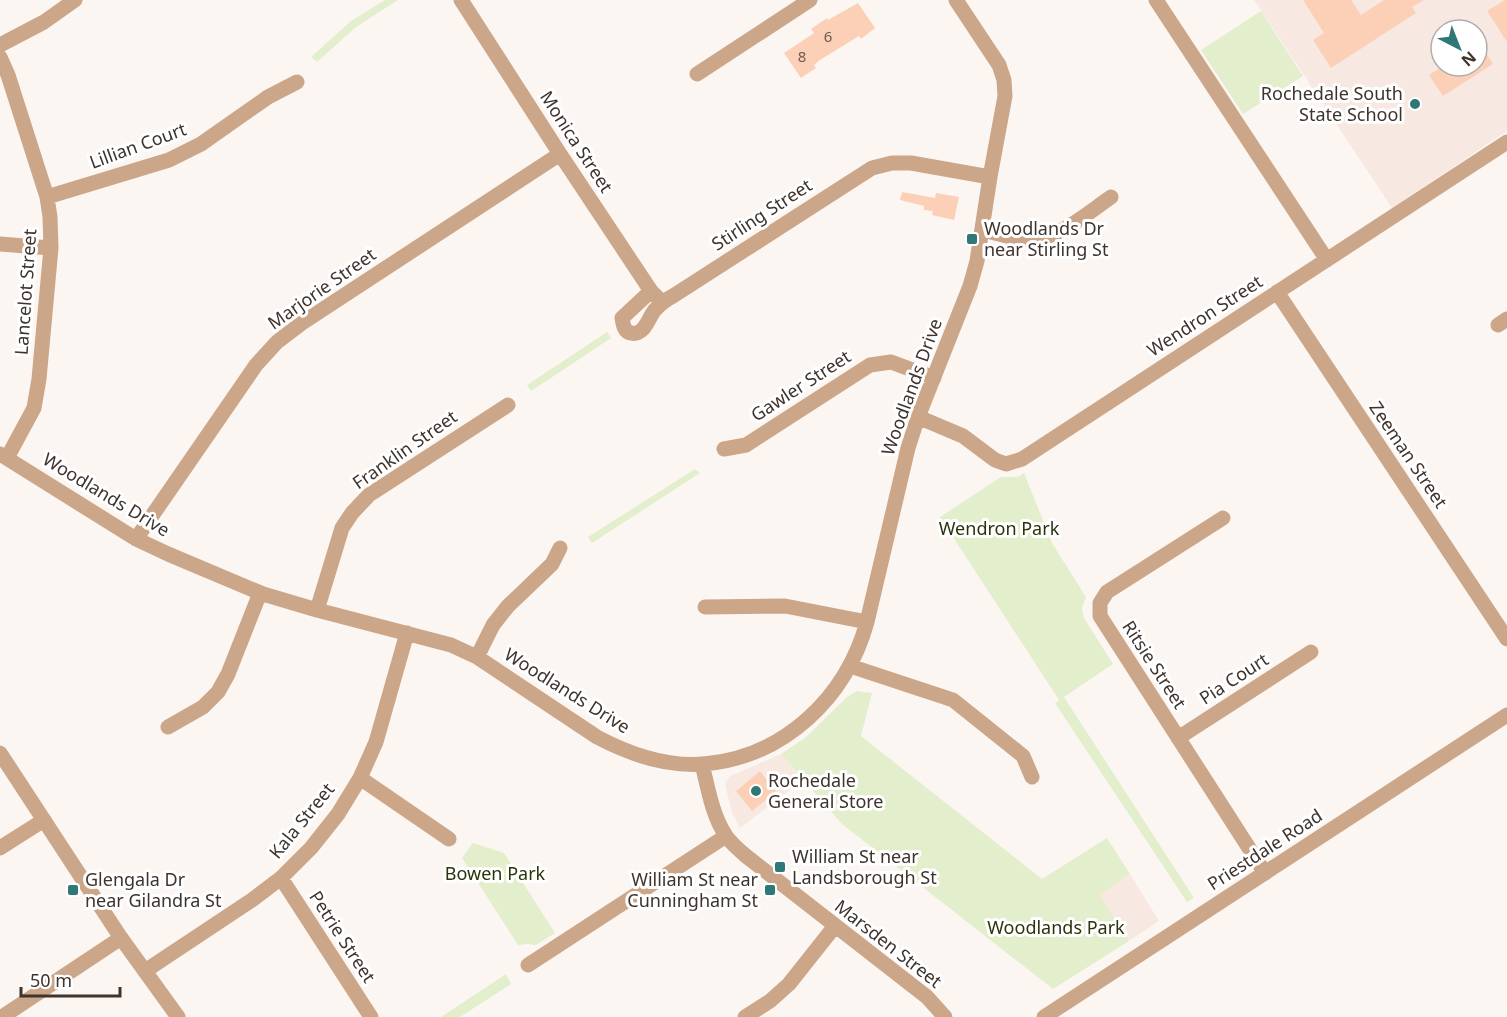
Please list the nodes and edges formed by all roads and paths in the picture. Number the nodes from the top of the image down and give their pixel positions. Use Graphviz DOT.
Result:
graph roads {
  1 [pos="75,0"];
  2 [pos="461,0"];
  3 [pos="810,0"];
  4 [pos="956,0"];
  5 [pos="1156,0"];
  6 [pos="0,45"];
  7 [pos="0,57"];
  8 [pos="697,74"];
  9 [pos="297,82"];
  10 [pos="1507,142"];
  11 [pos="560,154"];
  12 [pos="990,177"];
  13 [pos="47,197"];
  14 [pos="1111,197"];
  15 [pos="982,230"];
  16 [pos="0,244"];
  17 [pos="51,248"];
  18 [pos="1327,260"];
  19 [pos="651,291"];
  20 [pos="1277,292"];
  21 [pos="665,300"];
  22 [pos="934,378"];
  23 [pos="508,405"];
  24 [pos="918,417"];
  25 [pos="724,449"];
  26 [pos="3,456"];
  27 [pos="1223,518"];
  28 [pos="136,538"];
  29 [pos="560,548"];
  30 [pos="260,593"];
  31 [pos="705,607"];
  32 [pos="317,610"];
  33 [pos="867,622"];
  34 [pos="407,633"];
  35 [pos="1507,639"];
  36 [pos="1311,652"];
  37 [pos="477,657"];
  38 [pos="850,666"];
  39 [pos="1507,715"];
  40 [pos="168,728"];
  41 [pos="1178,738"];
  42 [pos="0,753"];
  43 [pos="702,764"];
  44 [pos="1032,777"];
  45 [pos="360,778"];
  46 [pos="44,820"];
  47 [pos="726,836"];
  48 [pos="449,839"];
  49 [pos="0,848"];
  50 [pos="1265,873"];
  51 [pos="281,878"];
  52 [pos="835,926"];
  53 [pos="121,938"];
  54 [pos="528,965"];
  55 [pos="145,971"];
  56 [pos="2,1017"];
  57 [pos="178,1017"];
  58 [pos="371,1017"];
  59 [pos="745,1017"];
  60 [pos="945,1017"];
  61 [pos="1044,1017"];
  1 -- 6 [label="street"];
  2 -- 11 [label="street, Monica Street"];
  3 -- 8 [label="street"];
  4 -- 12 [label="street, Woodlands Drive"];
  5 -- 18 [label="street"];
  7 -- 13 [label="street, Lancelot Street"];
  9 -- 13 [label="street, Lillian Court"];
  10 -- 18 [label="street, Wendron Street"];
  11 -- 19 [label="street, Monica Street"];
  11 -- 28 [label="street, Marjorie Street"];
  12 -- 15 [label="street, Woodlands Drive"];
  12 -- 21 [label="street, Stirling Street"];
  13 -- 17 [label="street, Lancelot Street"];
  14 -- 15 [label="street"];
  15 -- 22 [label="street, Woodlands Drive"];
  16 -- 17 [label="street"];
  17 -- 26 [label="street, Lancelot Street"];
  18 -- 20 [label="street, Wendron Street"];
  19 -- 21 [label="street, Monica Street"];
  19 -- 21 [label="street, Stirling Street"];
  20 -- 24 [label="street, Wendron Street"];
  20 -- 35 [label="street, Zeeman Street"];
  22 -- 24 [label="street, Woodlands Drive"];
  22 -- 25 [label="street, Gawler Street"];
  23 -- 32 [label="street, Franklin Street"];
  24 -- 33 [label="street, Woodlands Drive"];
  26 -- 28 [label="street, Woodlands Drive"];
  27 -- 41 [label="street, Ritsie Street"];
  28 -- 30 [label="street, Woodlands Drive"];
  29 -- 37 [label="street"];
  30 -- 32 [label="street, Woodlands Drive"];
  30 -- 40 [label="street"];
  31 -- 33 [label="street"];
  32 -- 34 [label="street, Woodlands Drive"];
  33 -- 38 [label="street, Woodlands Drive"];
  34 -- 37 [label="street, Woodlands Drive"];
  34 -- 45 [label="street, Kala Street"];
  36 -- 41 [label="street, Pia Court"];
  37 -- 43 [label="street, Woodlands Drive"];
  38 -- 43 [label="street, Woodlands Drive"];
  38 -- 44 [label="street"];
  39 -- 50 [label="street, Priestdale Road"];
  41 -- 50 [label="street, Ritsie Street"];
  42 -- 46 [label="street"];
  43 -- 47 [label="street, Marsden Street"];
  45 -- 48 [label="street"];
  45 -- 51 [label="street, Kala Street"];
  46 -- 49 [label="street"];
  46 -- 53 [label="street"];
  47 -- 52 [label="street, Marsden Street"];
  47 -- 54 [label="street"];
  50 -- 61 [label="street, Priestdale Road"];
  51 -- 55 [label="street, Kala Street"];
  51 -- 58 [label="street, Petrie Street"];
  52 -- 59 [label="street"];
  52 -- 60 [label="street, Marsden Street"];
  53 -- 55 [label="street"];
  53 -- 56 [label="street"];
  55 -- 57 [label="street"];
}
